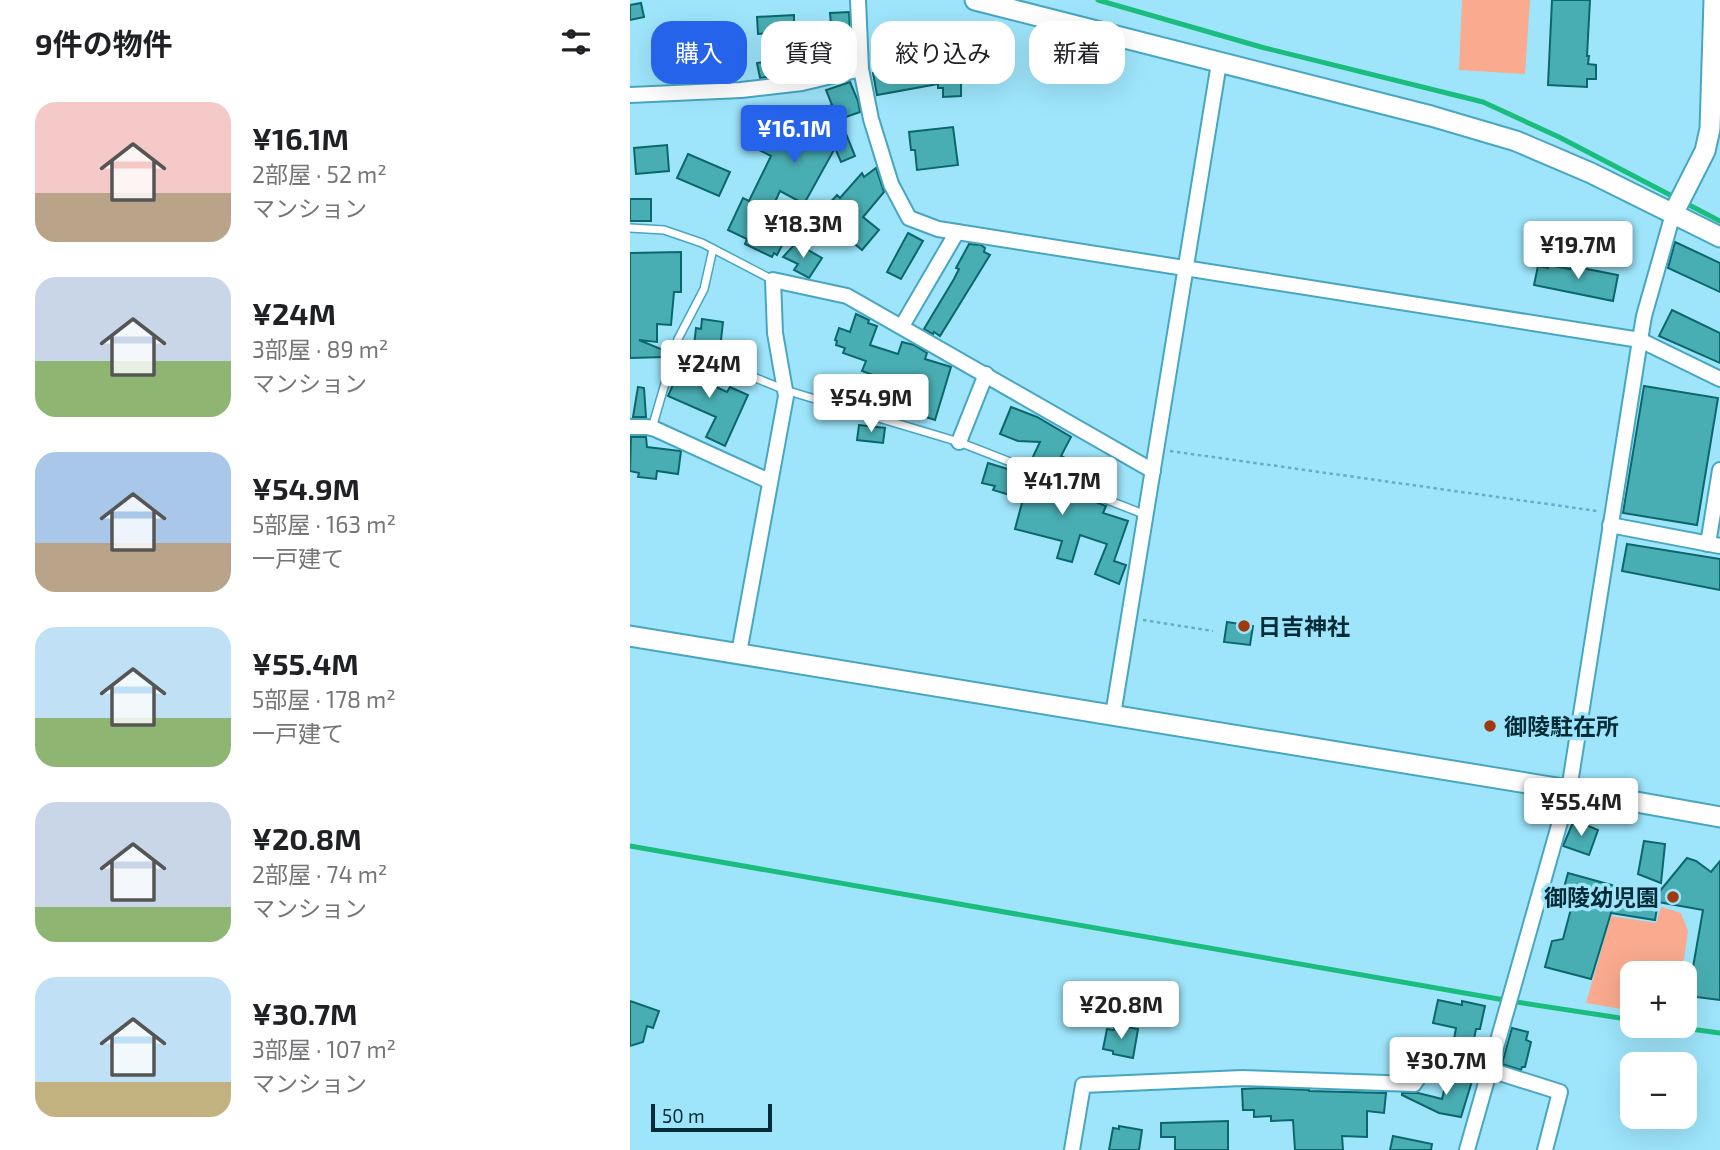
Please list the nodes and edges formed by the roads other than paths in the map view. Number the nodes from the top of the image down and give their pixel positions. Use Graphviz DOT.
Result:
graph roads {
  1 [pos="858,0"];
  2 [pos="975,0"];
  3 [pos="1714,0"];
  4 [pos="1219,63"];
  5 [pos="861,69"];
  6 [pos="630,95"];
  7 [pos="1673,214"];
  8 [pos="630,228"];
  9 [pos="957,232"];
  10 [pos="1720,237"];
  11 [pos="713,249"];
  12 [pos="1186,269"];
  13 [pos="773,280"];
  14 [pos="902,326"];
  15 [pos="1640,340"];
  16 [pos="675,351"];
  17 [pos="986,374"];
  18 [pos="1720,379"];
  19 [pos="785,390"];
  20 [pos="630,427"];
  21 [pos="652,428"];
  22 [pos="959,442"];
  23 [pos="1720,470"];
  24 [pos="1153,471"];
  25 [pos="769,481"];
  26 [pos="1146,515"];
  27 [pos="1611,519"];
  28 [pos="1714,545"];
  29 [pos="630,636"];
  30 [pos="739,653"];
  31 [pos="1114,715"];
  32 [pos="1569,790"];
  33 [pos="1720,817"];
  34 [pos="1490,1070"];
  35 [pos="1072,1150"];
  36 [pos="1467,1150"];
  37 [pos="1545,1150"];
  1 -- 5 [label="street"];
  2 -- 4 [label="street"];
  3 -- 7 [label="street"];
  4 -- 7 [label="street"];
  4 -- 12 [label="street"];
  5 -- 6 [label="street"];
  5 -- 9 [label="street"];
  7 -- 10 [label="street"];
  7 -- 15 [label="street"];
  8 -- 11 [label="lane"];
  9 -- 12 [label="street"];
  9 -- 14 [label="street"];
  11 -- 13 [label="lane"];
  11 -- 16 [label="lane"];
  12 -- 15 [label="street"];
  12 -- 24 [label="street"];
  13 -- 14 [label="street"];
  13 -- 19 [label="street"];
  14 -- 17 [label="street"];
  15 -- 18 [label="street"];
  15 -- 27 [label="street"];
  16 -- 19 [label="lane"];
  16 -- 21 [label="lane"];
  17 -- 22 [label="street"];
  17 -- 24 [label="street"];
  19 -- 22 [label="lane"];
  19 -- 25 [label="street"];
  20 -- 21 [label="street"];
  21 -- 25 [label="street"];
  22 -- 26 [label="lane"];
  23 -- 28 [label="street"];
  24 -- 26 [label="street"];
  25 -- 30 [label="street"];
  26 -- 31 [label="street"];
  27 -- 28 [label="street"];
  27 -- 32 [label="street"];
  29 -- 30 [label="street"];
  30 -- 31 [label="street"];
  31 -- 32 [label="street"];
  32 -- 33 [label="street"];
  32 -- 34 [label="street"];
  34 -- 35 [label="street"];
  34 -- 36 [label="street"];
  34 -- 37 [label="street"];
}
